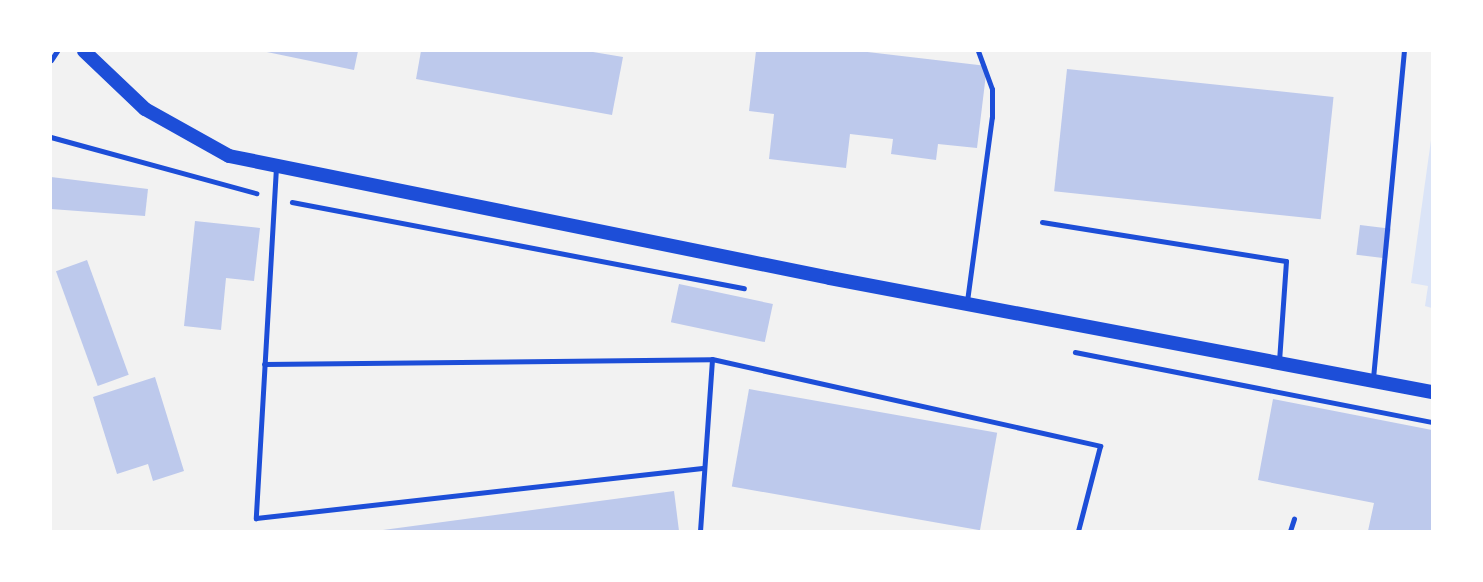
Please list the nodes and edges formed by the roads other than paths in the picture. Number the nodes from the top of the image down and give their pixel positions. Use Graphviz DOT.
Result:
graph roads {
  1 [pos="57,51"];
  2 [pos="84,51"];
  3 [pos="978,51"];
  4 [pos="1404,51"];
  5 [pos="51,60"];
  6 [pos="276,167"];
  7 [pos="1042,222"];
  8 [pos="966,304"];
  9 [pos="712,359"];
  10 [pos="1278,363"];
  11 [pos="264,364"];
  12 [pos="1373,381"];
  13 [pos="1432,392"];
  14 [pos="702,468"];
  15 [pos="1294,519"];
  16 [pos="700,531"];
  17 [pos="1078,531"];
  18 [pos="1290,531"];
  1 -- 5 [label="lane"];
  2 -- 6 [label="main road"];
  3 -- 8 [label="lane"];
  4 -- 12 [label="lane"];
  6 -- 8 [label="main road"];
  6 -- 11 [label="lane"];
  7 -- 10 [label="lane"];
  8 -- 10 [label="main road"];
  9 -- 11 [label="lane"];
  9 -- 14 [label="lane"];
  9 -- 17 [label="lane"];
  10 -- 12 [label="main road"];
  11 -- 14 [label="lane"];
  12 -- 13 [label="main road"];
  14 -- 16 [label="lane"];
  15 -- 18 [label="lane"];
}
